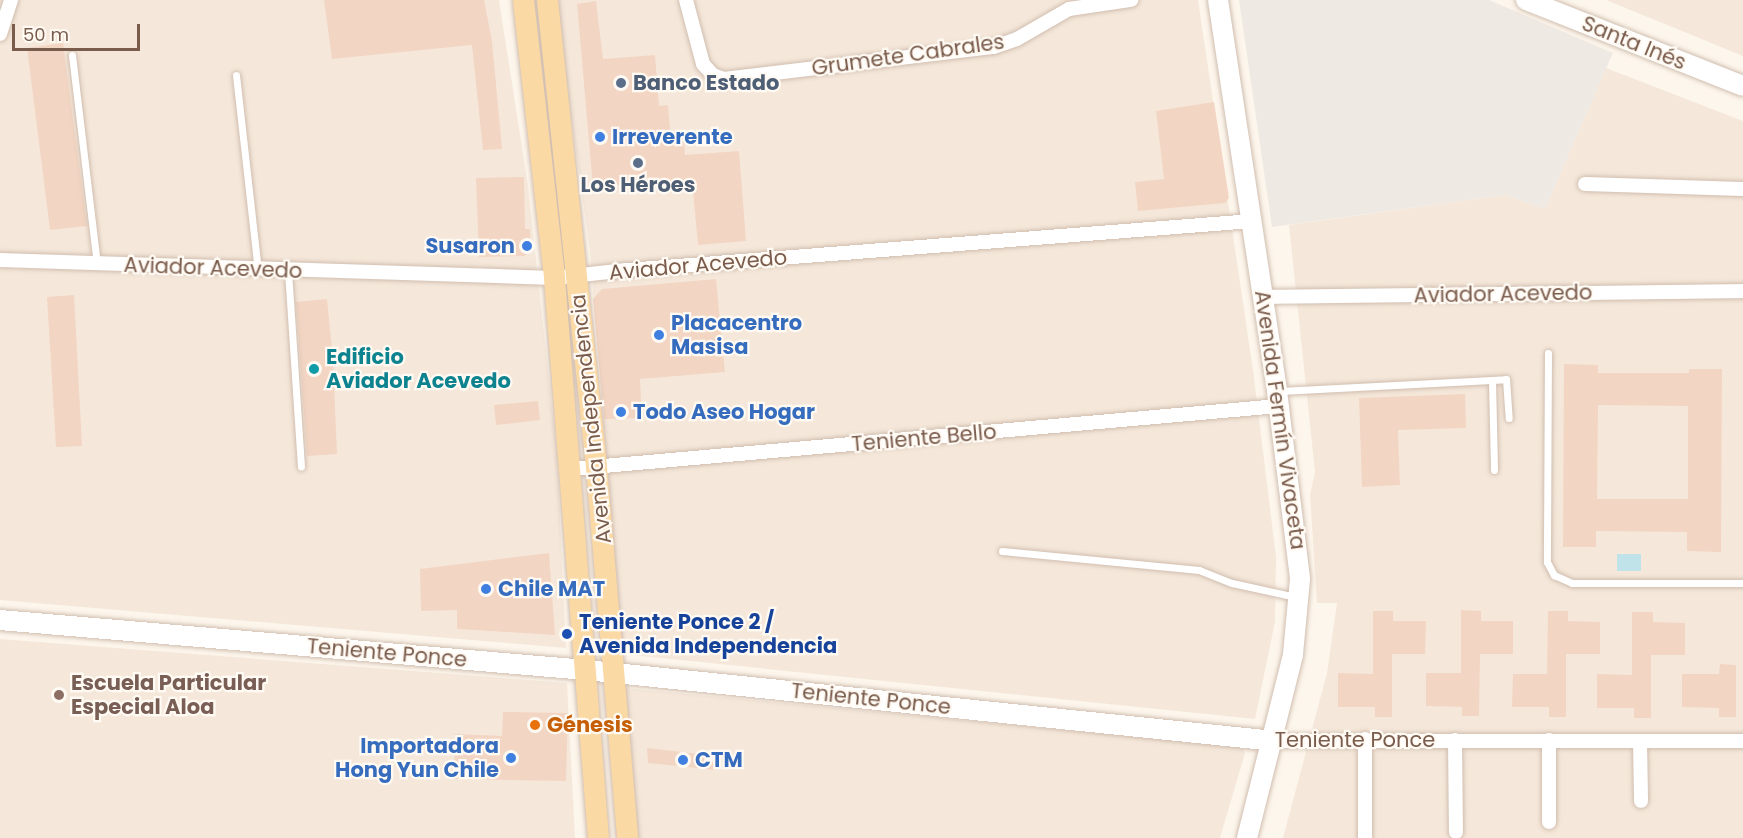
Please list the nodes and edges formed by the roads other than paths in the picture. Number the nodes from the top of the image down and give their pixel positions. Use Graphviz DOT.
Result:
graph roads {
  1 [pos="11,0"];
  2 [pos="523,0"];
  3 [pos="548,0"];
  4 [pos="686,0"];
  5 [pos="1131,0"];
  6 [pos="1218,0"];
  7 [pos="1526,0"];
  8 [pos="1068,5"];
  9 [pos="0,34"];
  10 [pos="72,55"];
  11 [pos="236,75"];
  12 [pos="1743,87"];
  13 [pos="1585,184"];
  14 [pos="1743,189"];
  15 [pos="1252,221"];
  16 [pos="0,260"];
  17 [pos="98,264"];
  18 [pos="258,270"];
  19 [pos="288,271"];
  20 [pos="577,276"];
  21 [pos="554,278"];
  22 [pos="1743,291"];
  23 [pos="1263,297"];
  24 [pos="1548,353"];
  25 [pos="1492,380"];
  26 [pos="1278,399"];
  27 [pos="1509,418"];
  28 [pos="300,467"];
  29 [pos="596,467"];
  30 [pos="570,469"];
  31 [pos="1494,470"];
  32 [pos="1002,551"];
  33 [pos="1743,583"];
  34 [pos="1299,597"];
  35 [pos="0,620"];
  36 [pos="586,670"];
  37 [pos="615,673"];
  38 [pos="1365,740"];
  39 [pos="1455,740"];
  40 [pos="1549,740"];
  41 [pos="1274,741"];
  42 [pos="1640,741"];
  43 [pos="1743,741"];
  44 [pos="1641,801"];
  45 [pos="1549,822"];
  46 [pos="1456,832"];
  47 [pos="598,838"];
  48 [pos="627,838"];
  49 [pos="1247,838"];
  50 [pos="1365,838"];
  1 -- 9 [label="street"];
  2 -- 21 [label="main road, Avenida Independencia"];
  3 -- 20 [label="main road, Avenida Independencia"];
  4 -- 8 [label="street, Grumete Cabrales"];
  5 -- 8 [label="street, Grumete Cabrales"];
  6 -- 15 [label="street, Avenida Fermín Vivaceta"];
  7 -- 12 [label="street, Santa Inés"];
  10 -- 17 [label="lane"];
  11 -- 18 [label="lane"];
  13 -- 14 [label="street"];
  15 -- 20 [label="street, Aviador Acevedo"];
  15 -- 23 [label="street, Avenida Fermín Vivaceta"];
  16 -- 17 [label="street, Aviador Acevedo"];
  17 -- 18 [label="street, Aviador Acevedo"];
  18 -- 19 [label="street, Aviador Acevedo"];
  19 -- 21 [label="street, Aviador Acevedo"];
  19 -- 28 [label="lane"];
  20 -- 21 [label="street, Aviador Acevedo"];
  20 -- 29 [label="main road, Avenida Independencia"];
  21 -- 30 [label="main road, Avenida Independencia"];
  22 -- 23 [label="street, Aviador Acevedo"];
  23 -- 26 [label="street, Avenida Fermín Vivaceta"];
  24 -- 33 [label="lane"];
  25 -- 26 [label="lane"];
  25 -- 27 [label="lane"];
  25 -- 31 [label="lane"];
  26 -- 29 [label="street, Teniente Bello"];
  26 -- 34 [label="street, Avenida Fermín Vivaceta"];
  29 -- 30 [label="street, Teniente Bello"];
  29 -- 37 [label="main road, Avenida Independencia"];
  30 -- 36 [label="main road, Avenida Independencia"];
  32 -- 34 [label="lane"];
  34 -- 41 [label="street, Avenida Fermín Vivaceta"];
  35 -- 36 [label="street, Teniente Ponce"];
  36 -- 37 [label="street, Teniente Ponce"];
  36 -- 47 [label="main road, Avenida Independencia"];
  37 -- 41 [label="street, Teniente Ponce"];
  37 -- 48 [label="main road, Avenida Independencia"];
  38 -- 39 [label="street, Teniente Ponce"];
  38 -- 41 [label="street, Teniente Ponce"];
  38 -- 50 [label="street"];
  39 -- 40 [label="street, Teniente Ponce"];
  39 -- 46 [label="street"];
  40 -- 42 [label="street, Teniente Ponce"];
  40 -- 45 [label="street"];
  41 -- 49 [label="street, Avenida Fermín Vivaceta"];
  42 -- 43 [label="street, Teniente Ponce"];
  42 -- 44 [label="street"];
}
